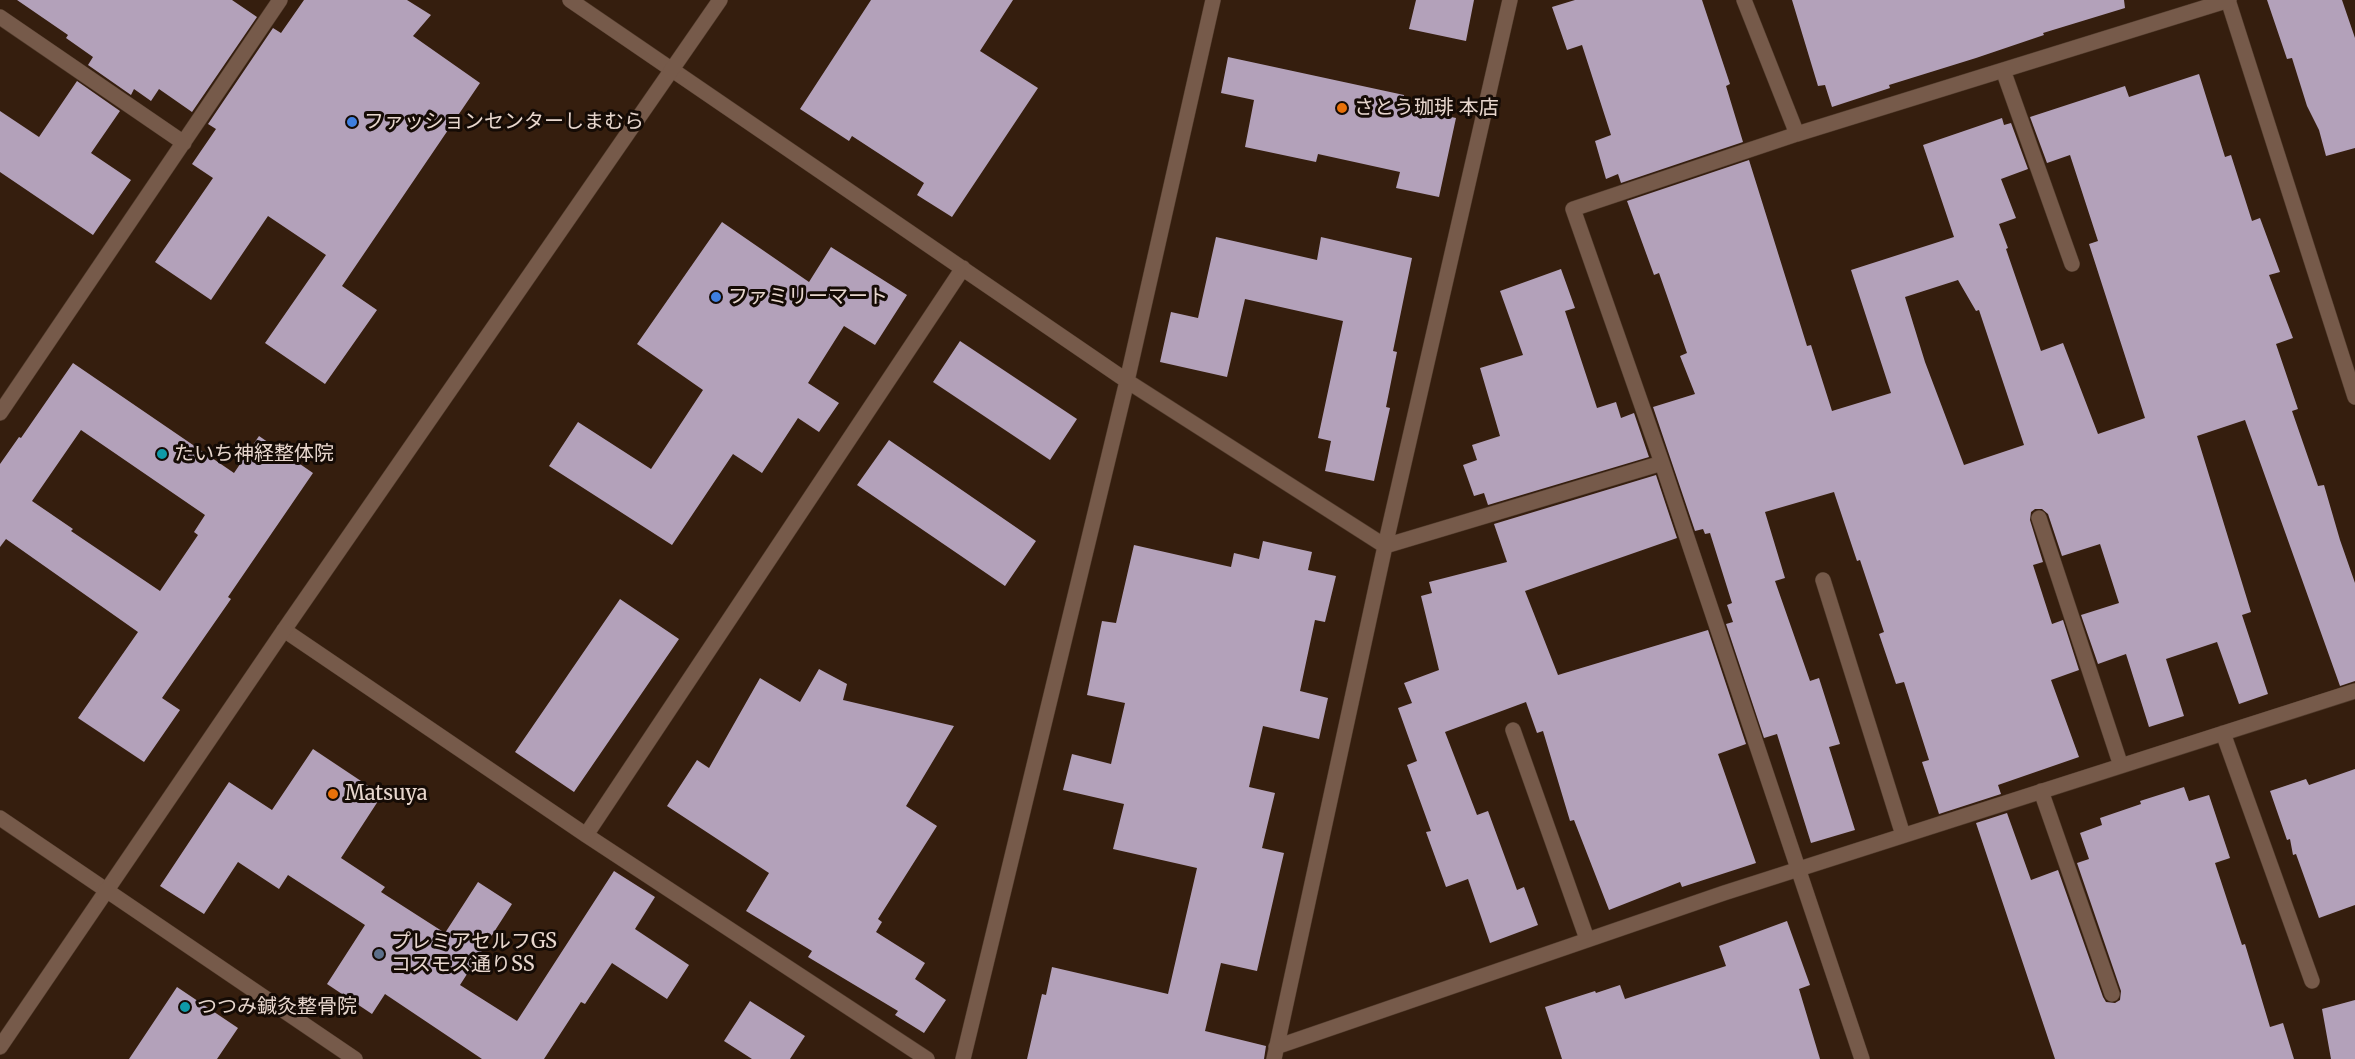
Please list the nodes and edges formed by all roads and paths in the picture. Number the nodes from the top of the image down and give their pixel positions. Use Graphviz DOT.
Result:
graph roads {
  1 [pos="280,0"];
  2 [pos="570,0"];
  3 [pos="720,0"];
  4 [pos="1213,0"];
  5 [pos="1510,0"];
  6 [pos="1744,0"];
  7 [pos="2229,0"];
  8 [pos="0,17"];
  9 [pos="672,70"];
  10 [pos="2003,70"];
  11 [pos="1797,134"];
  12 [pos="184,143"];
  13 [pos="2072,264"];
  14 [pos="963,268"];
  15 [pos="1127,381"];
  16 [pos="2355,397"];
  17 [pos="0,413"];
  18 [pos="1662,463"];
  19 [pos="2039,518"];
  20 [pos="1385,546"];
  21 [pos="1823,580"];
  22 [pos="284,630"];
  23 [pos="2355,692"];
  24 [pos="1513,730"];
  25 [pos="2223,734"];
  26 [pos="2121,766"];
  27 [pos="2041,791"];
  28 [pos="0,818"];
  29 [pos="586,835"];
  30 [pos="1903,835"];
  31 [pos="1798,868"];
  32 [pos="106,890"];
  33 [pos="1587,939"];
  34 [pos="2312,981"];
  35 [pos="2112,994"];
  36 [pos="0,1047"];
  37 [pos="1275,1053"];
  38 [pos="355,1059"];
  39 [pos="927,1059"];
  40 [pos="963,1059"];
  41 [pos="1862,1059"];
  1 -- 12 [label="street"];
  2 -- 9 [label="street"];
  3 -- 9 [label="street"];
  4 -- 15 [label="street"];
  5 -- 20 [label="street"];
  6 -- 11 [label="street"];
  7 -- 10 [label="street"];
  7 -- 16 [label="street"];
  8 -- 12 [label="street"];
  9 -- 14 [label="street"];
  9 -- 22 [label="street"];
  10 -- 11 [label="street"];
  10 -- 13 [label="street"];
  11 -- 18 [label="street"];
  12 -- 17 [label="street"];
  14 -- 15 [label="street"];
  14 -- 29 [label="street"];
  15 -- 20 [label="street"];
  15 -- 40 [label="street"];
  18 -- 20 [label="street"];
  18 -- 31 [label="street"];
  19 -- 26 [label="street"];
  20 -- 37 [label="street"];
  21 -- 30 [label="street"];
  22 -- 29 [label="street"];
  22 -- 32 [label="street"];
  23 -- 25 [label="street"];
  24 -- 33 [label="street"];
  25 -- 26 [label="street"];
  25 -- 34 [label="street"];
  26 -- 27 [label="street"];
  27 -- 30 [label="street"];
  27 -- 35 [label="street"];
  28 -- 32 [label="street"];
  29 -- 39 [label="street"];
  30 -- 31 [label="street"];
  31 -- 33 [label="street"];
  31 -- 41 [label="street"];
  32 -- 36 [label="street"];
  32 -- 38 [label="street"];
  33 -- 37 [label="street"];
}
